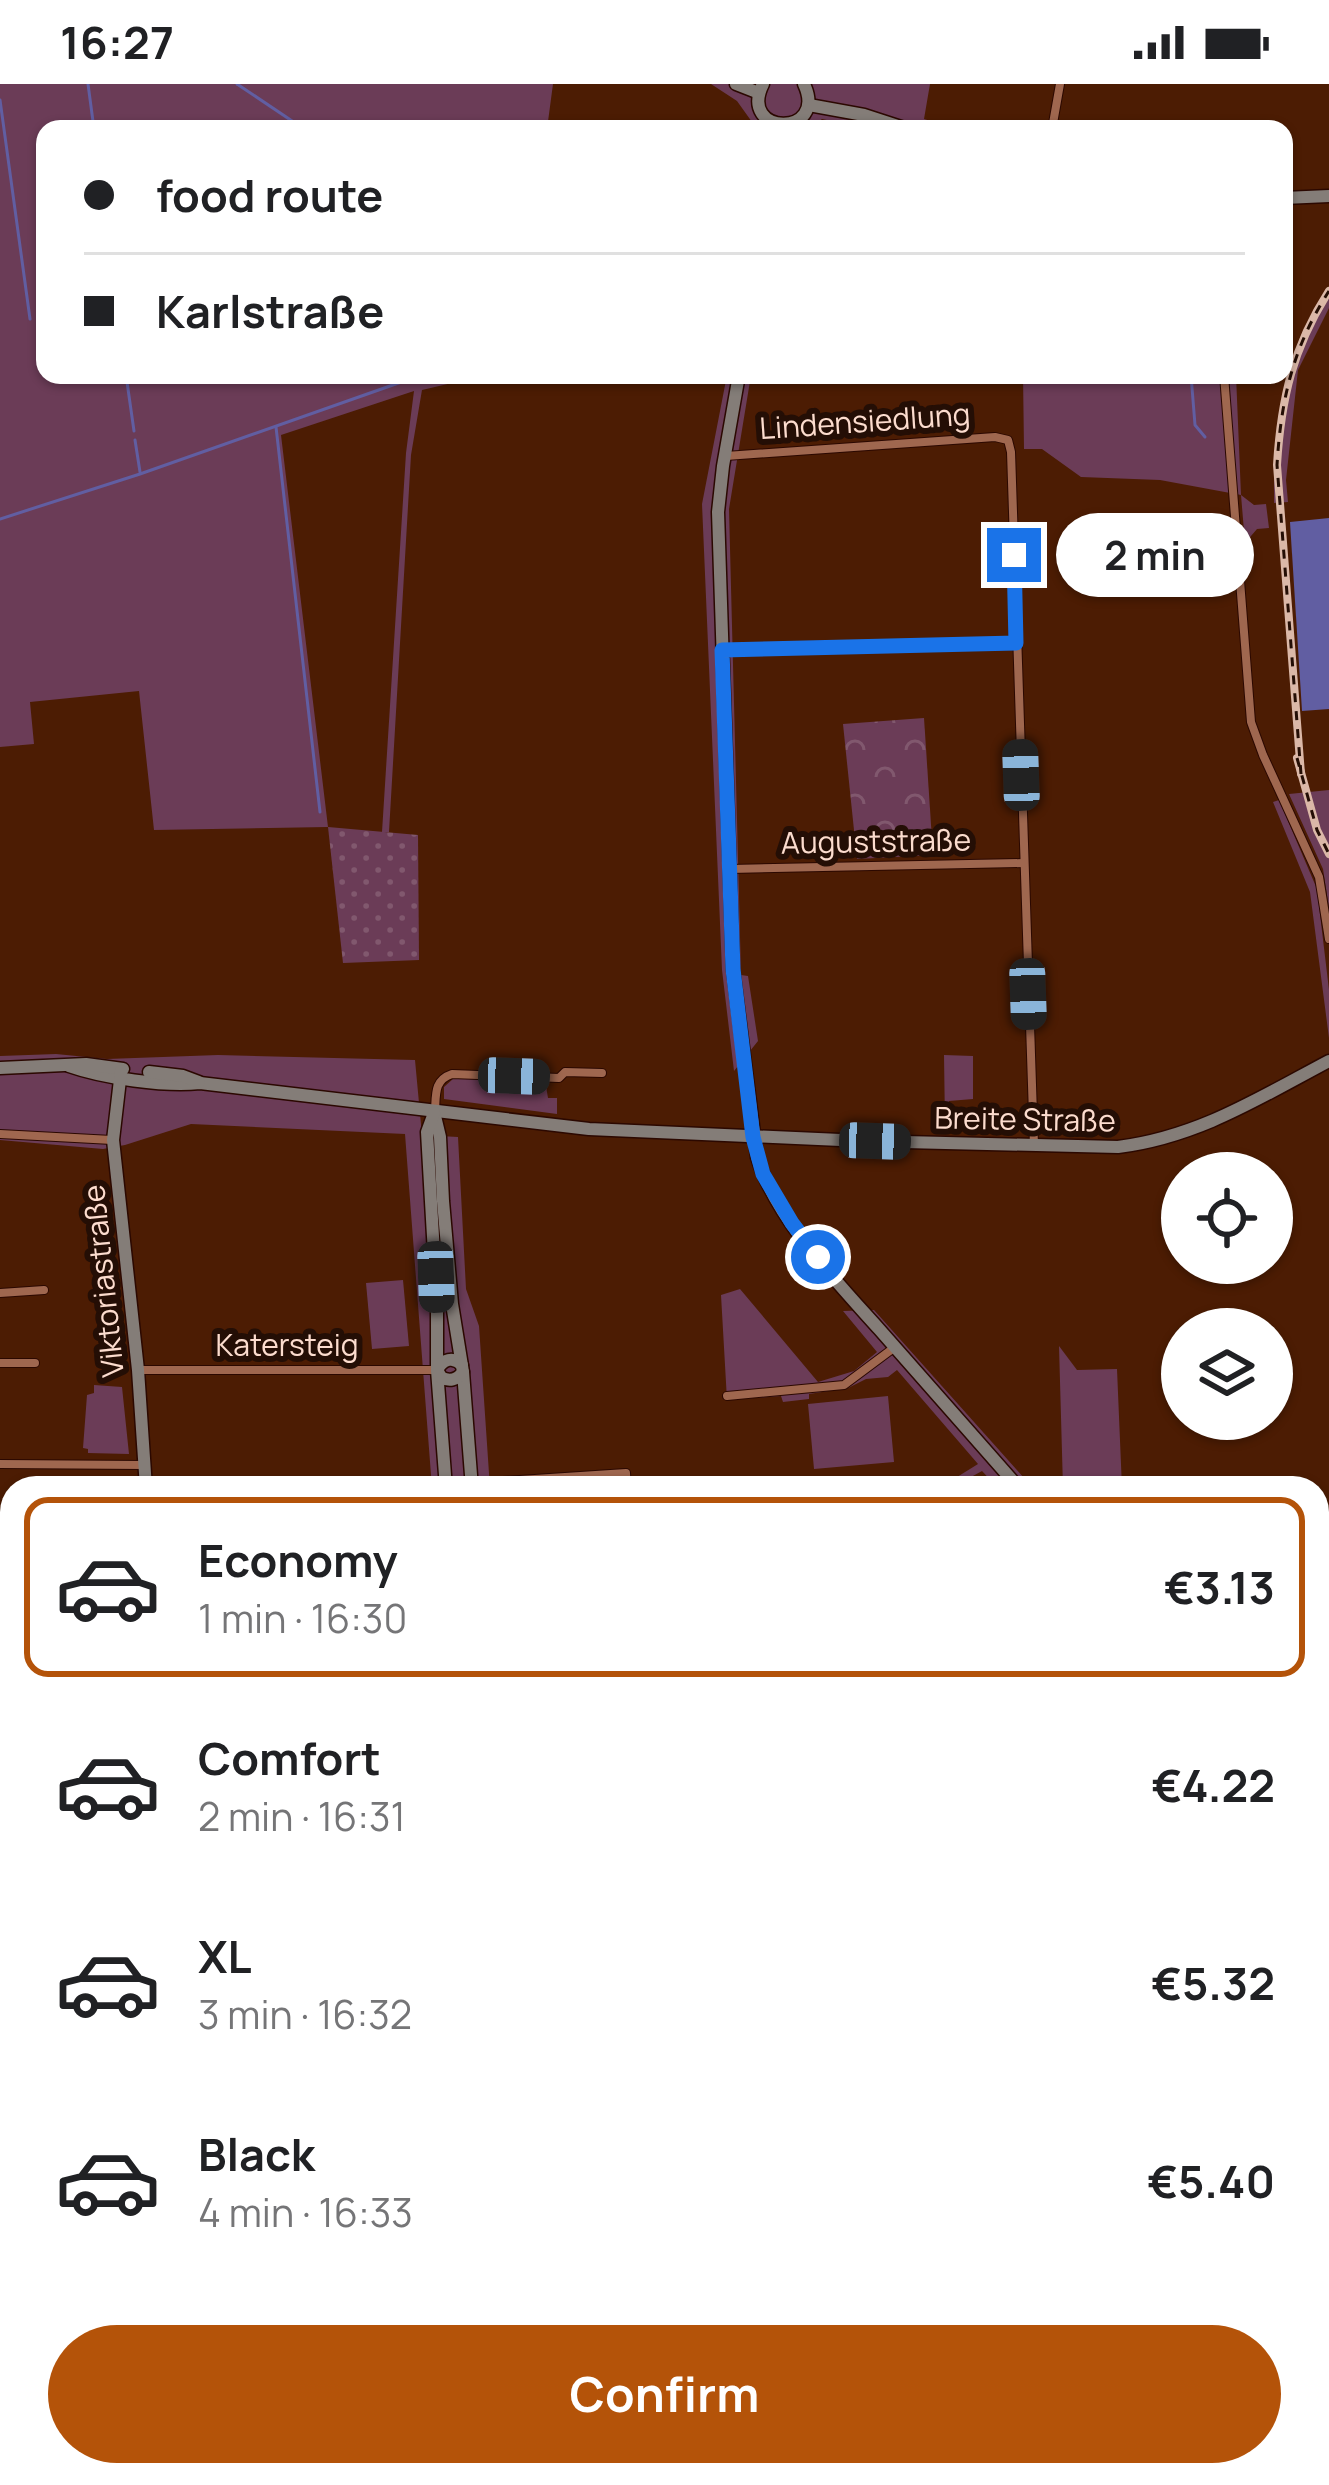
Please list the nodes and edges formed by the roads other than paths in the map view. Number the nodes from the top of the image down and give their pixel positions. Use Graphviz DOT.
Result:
graph roads {
  1 [pos="736,84"];
  2 [pos="804,84"];
  3 [pos="1060,84"];
  4 [pos="761,89"];
  5 [pos="809,105"];
  6 [pos="770,120"];
  7 [pos="798,120"];
  8 [pos="880,120"];
  9 [pos="1054,120"];
  10 [pos="1329,196"];
  11 [pos="1293,198"];
  12 [pos="737,384"];
  13 [pos="1225,384"];
  14 [pos="724,456"];
  15 [pos="1016,643"];
  16 [pos="722,650"];
  17 [pos="1024,863"];
  18 [pos="729,869"];
  19 [pos="1329,939"];
  20 [pos="1329,1061"];
  21 [pos="0,1068"];
  22 [pos="121,1073"];
  23 [pos="602,1073"];
  24 [pos="434,1112"];
  25 [pos="0,1134"];
  26 [pos="753,1137"];
  27 [pos="112,1140"];
  28 [pos="1034,1145"];
  29 [pos="44,1290"];
  30 [pos="0,1293"];
  31 [pos="895,1347"];
  32 [pos="0,1363"];
  33 [pos="35,1363"];
  34 [pos="463,1369"];
  35 [pos="138,1370"];
  36 [pos="437,1370"];
  37 [pos="727,1396"];
  38 [pos="0,1464"];
  39 [pos="144,1465"];
  40 [pos="145,1476"];
  41 [pos="445,1476"];
  42 [pos="471,1476"];
  43 [pos="588,1476"];
  44 [pos="626,1476"];
  45 [pos="1008,1476"];
  1 -- 4 [label="main road"];
  2 -- 5 [label="main road"];
  3 -- 9 [label="street"];
  4 -- 6 [label="main road"];
  5 -- 7 [label="main road"];
  5 -- 8 [label="main road"];
  10 -- 11 [label="main road"];
  12 -- 14 [label="main road"];
  13 -- 19 [label="street"];
  14 -- 15 [label="street, Lindensiedlung"];
  14 -- 16 [label="main road"];
  15 -- 16 [label="street"];
  15 -- 17 [label="street"];
  16 -- 18 [label="main road"];
  17 -- 18 [label="street, Auguststraße"];
  17 -- 28 [label="street"];
  18 -- 26 [label="main road"];
  20 -- 28 [label="main road, Breite Straße"];
  21 -- 22 [label="main road, Breite Straße"];
  22 -- 24 [label="main road, Breite Straße"];
  22 -- 27 [label="main road, Viktoriastraße"];
  23 -- 24 [label="street"];
  24 -- 26 [label="main road, Breite Straße"];
  24 -- 34 [label="main road"];
  24 -- 36 [label="main road"];
  25 -- 27 [label="street"];
  26 -- 28 [label="main road, Breite Straße"];
  26 -- 31 [label="main road"];
  27 -- 35 [label="main road, Viktoriastraße"];
  29 -- 30 [label="street"];
  31 -- 37 [label="street"];
  31 -- 45 [label="main road"];
  32 -- 33 [label="street"];
  34 -- 36 [label="main road"];
  34 -- 42 [label="main road"];
  35 -- 36 [label="street, Katersteig"];
  35 -- 39 [label="main road, Viktoriastraße"];
  36 -- 41 [label="main road"];
  38 -- 39 [label="street"];
  39 -- 40 [label="main road, Viktoriastraße"];
  43 -- 44 [label="street"];
}
